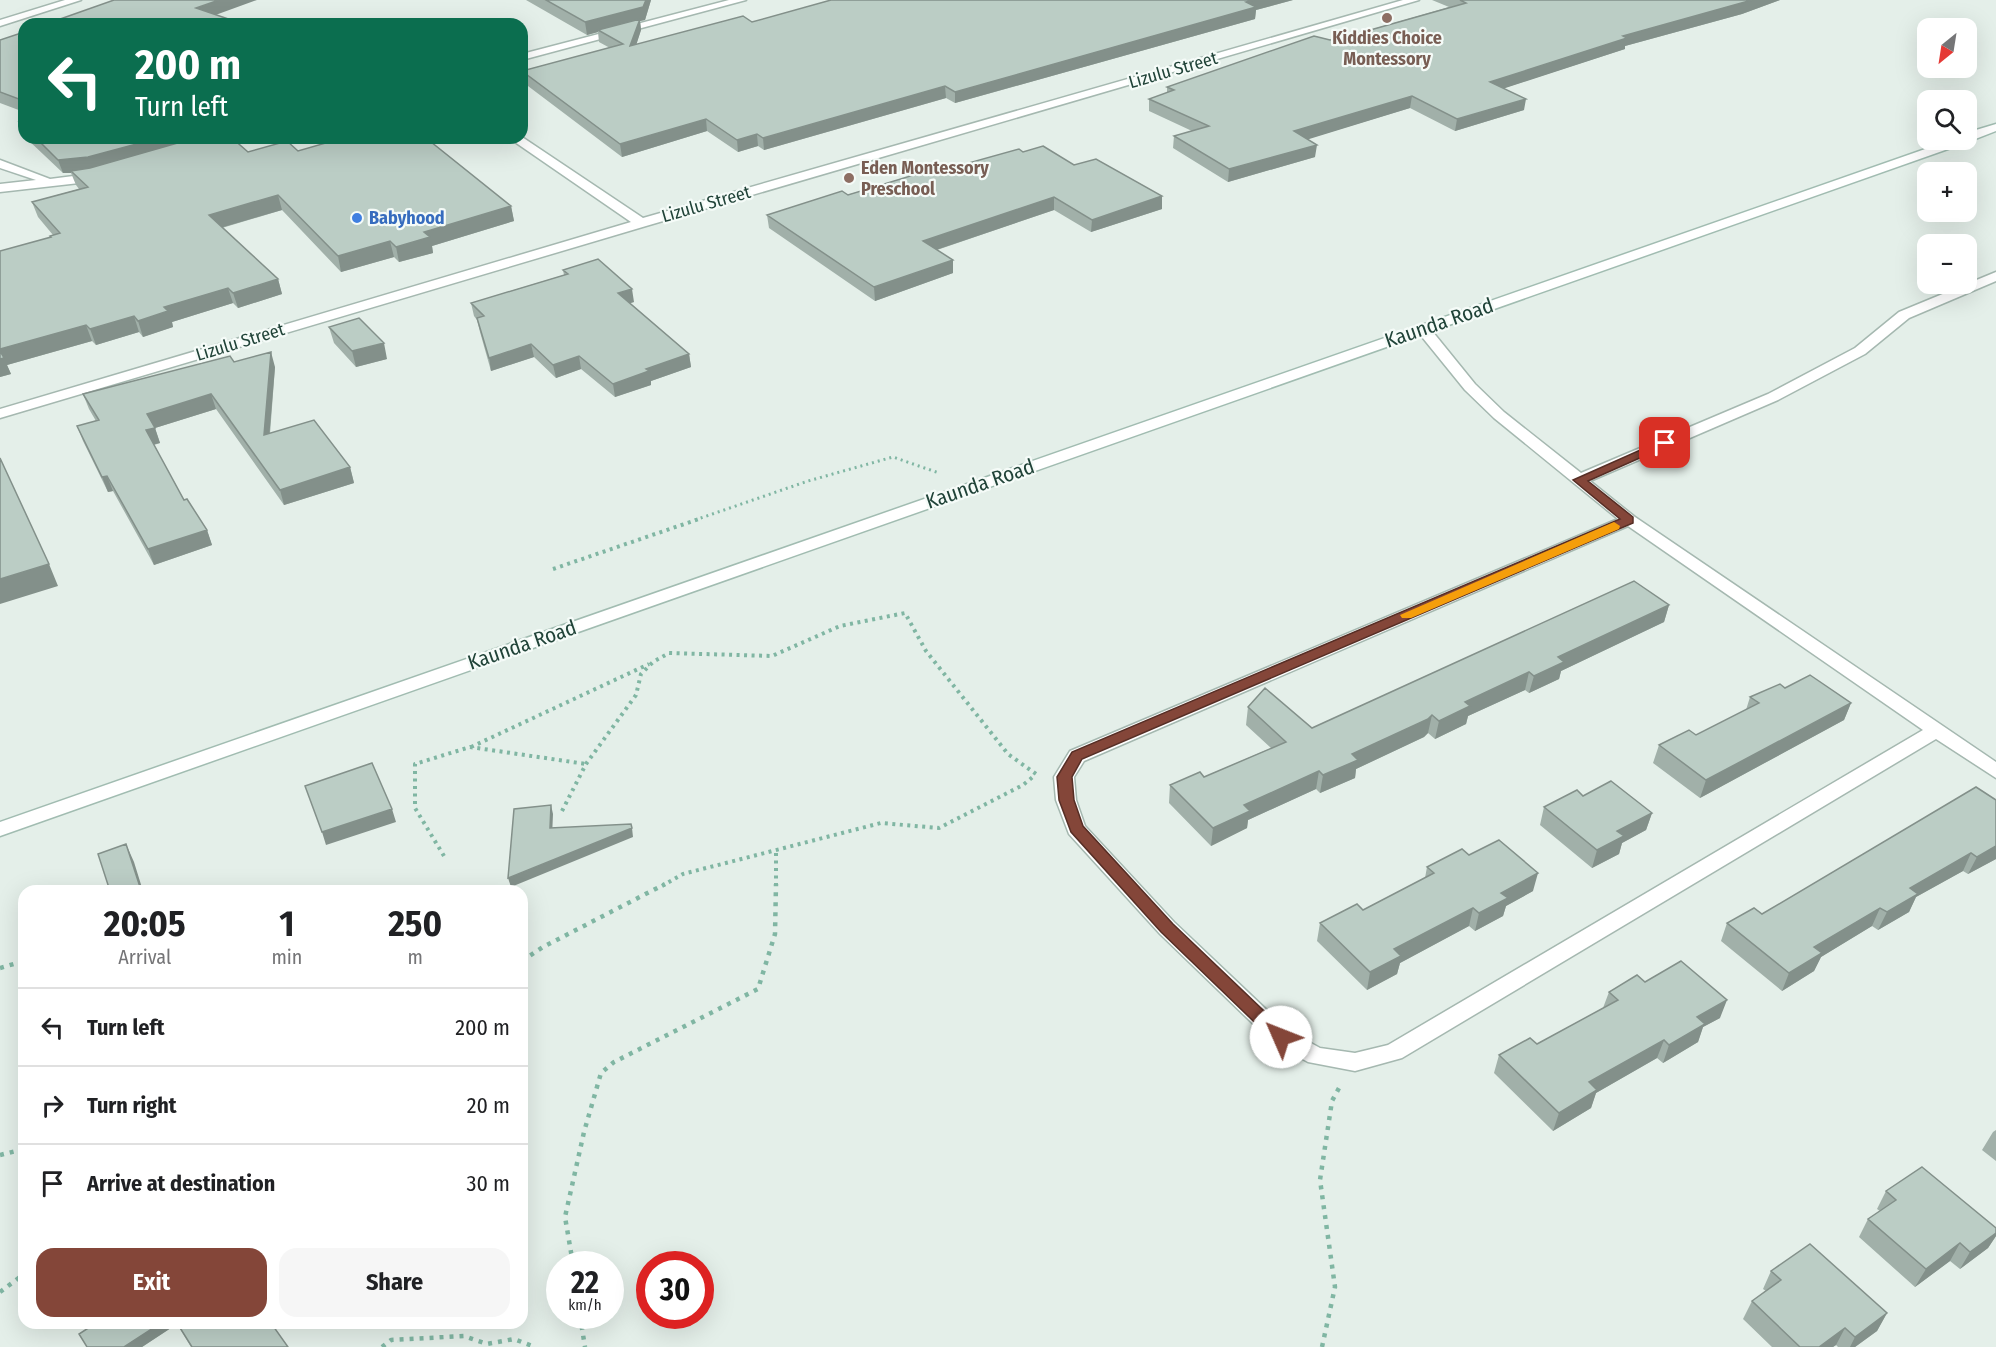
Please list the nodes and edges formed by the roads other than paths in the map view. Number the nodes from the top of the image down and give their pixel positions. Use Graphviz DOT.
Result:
graph roads {
  1 [pos="76,0"];
  2 [pos="741,0"];
  3 [pos="1413,0"];
  4 [pos="0,23"];
  5 [pos="528,55"];
  6 [pos="1996,127"];
  7 [pos="1977,133"];
  8 [pos="524,144"];
  9 [pos="1933,150"];
  10 [pos="0,164"];
  11 [pos="111,174"];
  12 [pos="52,180"];
  13 [pos="0,188"];
  14 [pos="642,223"];
  15 [pos="1996,276"];
  16 [pos="1423,329"];
  17 [pos="0,414"];
  18 [pos="1579,480"];
  19 [pos="1629,520"];
  20 [pos="1936,731"];
  21 [pos="1996,771"];
  22 [pos="0,828"];
  1 -- 4 [label="street"];
  2 -- 5 [label="street"];
  3 -- 14 [label="street, Lizulu Street"];
  6 -- 7 [label="street"];
  8 -- 14 [label="street"];
  9 -- 16 [label="street, Kaunda Road"];
  10 -- 12 [label="street"];
  11 -- 12 [label="street"];
  12 -- 13 [label="street"];
  14 -- 17 [label="street, Lizulu Street"];
  15 -- 18 [label="street"];
  16 -- 18 [label="street"];
  16 -- 22 [label="street, Kaunda Road"];
  18 -- 19 [label="street"];
  19 -- 20 [label="street"];
  19 -- 20 [label="street"];
  20 -- 21 [label="street"];
}
